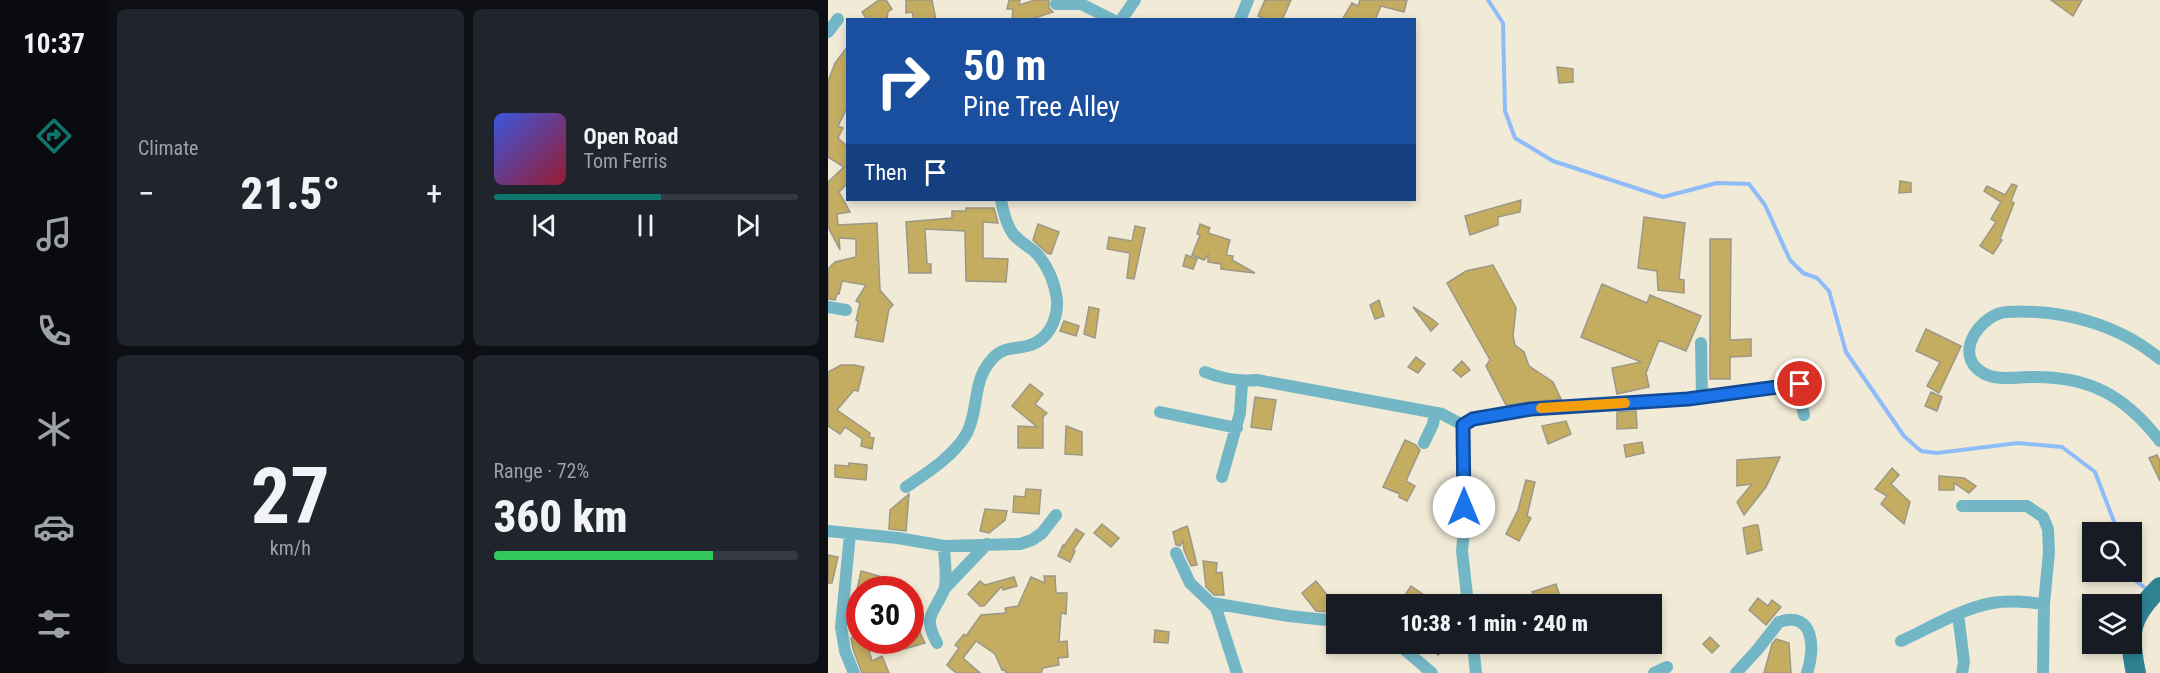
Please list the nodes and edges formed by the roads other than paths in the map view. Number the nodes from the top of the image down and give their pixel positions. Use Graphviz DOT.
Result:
graph roads {
  1 [pos="1135,0"];
  2 [pos="1248,0"];
  3 [pos="1056,4"];
  4 [pos="1109,18"];
  5 [pos="1122,18"];
  6 [pos="1241,18"];
  7 [pos="838,19"];
  8 [pos="828,32"];
  9 [pos="1001,201"];
  10 [pos="828,307"];
  11 [pos="846,310"];
  12 [pos="1701,343"];
  13 [pos="2160,359"];
  14 [pos="1803,371"];
  15 [pos="1205,372"];
  16 [pos="1242,382"];
  17 [pos="1800,384"];
  18 [pos="1702,398"];
  19 [pos="1160,412"];
  20 [pos="1435,413"];
  21 [pos="1804,415"];
  22 [pos="1463,425"];
  23 [pos="1237,429"];
  24 [pos="2160,441"];
  25 [pos="1424,443"];
  26 [pos="1222,477"];
  27 [pos="906,488"];
  28 [pos="1962,506"];
  29 [pos="1056,515"];
  30 [pos="828,531"];
  31 [pos="850,534"];
  32 [pos="987,544"];
  33 [pos="944,546"];
  34 [pos="1176,553"];
  35 [pos="2160,587"];
  36 [pos="945,588"];
  37 [pos="1467,594"];
  38 [pos="1212,603"];
  39 [pos="2044,604"];
  40 [pos="1958,614"];
  41 [pos="1326,620"];
  42 [pos="1901,641"];
  43 [pos="937,643"];
  44 [pos="1410,654"];
  45 [pos="1474,654"];
  46 [pos="1667,667"];
  47 [pos="854,673"];
  48 [pos="1237,673"];
  49 [pos="1432,673"];
  50 [pos="1476,673"];
  51 [pos="1654,673"];
  52 [pos="1736,673"];
  53 [pos="1807,673"];
  54 [pos="1962,673"];
  55 [pos="2043,673"];
  56 [pos="2136,673"];
  1 -- 5 [label="street"];
  2 -- 6 [label="street"];
  3 -- 4 [label="street"];
  7 -- 8 [label="street"];
  9 -- 27 [label="street"];
  10 -- 11 [label="street"];
  12 -- 18 [label="street"];
  13 -- 24 [label="street"];
  14 -- 17 [label="street"];
  15 -- 16 [label="street"];
  16 -- 20 [label="street"];
  16 -- 23 [label="street"];
  17 -- 18 [label="street"];
  17 -- 21 [label="street"];
  18 -- 22 [label="street"];
  19 -- 23 [label="street"];
  20 -- 22 [label="street"];
  20 -- 25 [label="street"];
  22 -- 37 [label="street"];
  23 -- 26 [label="street"];
  28 -- 39 [label="street"];
  29 -- 32 [label="street"];
  30 -- 31 [label="street"];
  31 -- 33 [label="street"];
  31 -- 47 [label="street"];
  32 -- 33 [label="street"];
  32 -- 36 [label="street"];
  33 -- 36 [label="street"];
  34 -- 38 [label="street"];
  35 -- 56 [label="main road"];
  36 -- 43 [label="street"];
  38 -- 41 [label="street"];
  38 -- 48 [label="street"];
  39 -- 40 [label="street"];
  39 -- 55 [label="street"];
  40 -- 42 [label="street"];
  40 -- 54 [label="street"];
  44 -- 49 [label="street"];
  45 -- 50 [label="street"];
  46 -- 51 [label="street"];
  52 -- 53 [label="street"];
}
